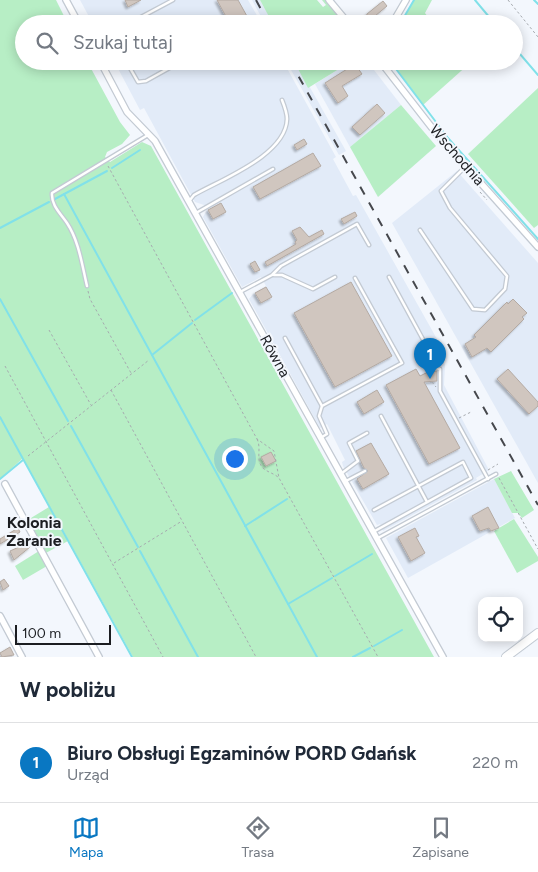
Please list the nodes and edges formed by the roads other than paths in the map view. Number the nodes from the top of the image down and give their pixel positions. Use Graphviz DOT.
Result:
graph roads {
  1 [pos="66,0"];
  2 [pos="173,0"];
  3 [pos="328,0"];
  4 [pos="406,0"];
  5 [pos="74,15"];
  6 [pos="145,15"];
  7 [pos="341,15"];
  8 [pos="397,15"];
  9 [pos="105,70"];
  10 [pos="131,70"];
  11 [pos="166,70"];
  12 [pos="387,70"];
  13 [pos="282,100"];
  14 [pos="149,135"];
  15 [pos="466,166"];
  16 [pos="273,169"];
  17 [pos="189,201"];
  18 [pos="196,213"];
  19 [pos="420,230"];
  20 [pos="369,245"];
  21 [pos="538,247"];
  22 [pos="272,275"];
  23 [pos="335,277"];
  24 [pos="389,277"];
  25 [pos="355,278"];
  26 [pos="87,286"];
  27 [pos="240,292"];
  28 [pos="285,338"];
  29 [pos="322,406"];
  30 [pos="381,416"];
  31 [pos="366,433"];
  32 [pos="320,438"];
  33 [pos="364,471"];
  34 [pos="340,474"];
  35 [pos="496,474"];
  36 [pos="488,479"];
  37 [pos="345,482"];
  38 [pos="5,484"];
  39 [pos="418,486"];
  40 [pos="427,502"];
  41 [pos="374,510"];
  42 [pos="373,532"];
  43 [pos="377,539"];
  44 [pos="0,616"];
  45 [pos="538,633"];
  46 [pos="22,657"];
  47 [pos="99,657"];
  48 [pos="443,657"];
  49 [pos="506,657"];
  1 -- 5 [label="street"];
  2 -- 6 [label="lane"];
  3 -- 7 [label="street"];
  4 -- 8 [label="street"];
  9 -- 14 [label="street, Równa"];
  10 -- 11 [label="lane"];
  12 -- 15 [label="street, Wschodnia"];
  13 -- 17 [label="lane"];
  14 -- 17 [label="street, Równa"];
  14 -- 26 [label="lane"];
  15 -- 19 [label="lane"];
  15 -- 21 [label="street, Wschodnia"];
  16 -- 18 [label="lane"];
  17 -- 18 [label="street, Równa"];
  18 -- 27 [label="street, Równa"];
  20 -- 22 [label="lane"];
  22 -- 23 [label="lane"];
  22 -- 27 [label="lane"];
  24 -- 36 [label="lane"];
  25 -- 29 [label="lane"];
  27 -- 32 [label="street, Równa"];
  28 -- 29 [label="lane"];
  29 -- 32 [label="lane"];
  30 -- 39 [label="lane"];
  31 -- 34 [label="lane"];
  32 -- 34 [label="street, Równa"];
  33 -- 37 [label="lane"];
  34 -- 37 [label="street, Równa"];
  35 -- 36 [label="lane"];
  36 -- 43 [label="lane"];
  37 -- 42 [label="street, Równa"];
  38 -- 47 [label="street"];
  39 -- 40 [label="lane"];
  39 -- 40 [label="lane"];
  39 -- 41 [label="lane"];
  40 -- 42 [label="lane"];
  42 -- 43 [label="street, Równa"];
  43 -- 48 [label="street, Równa"];
  44 -- 46 [label="street"];
  45 -- 49 [label="street"];
}
